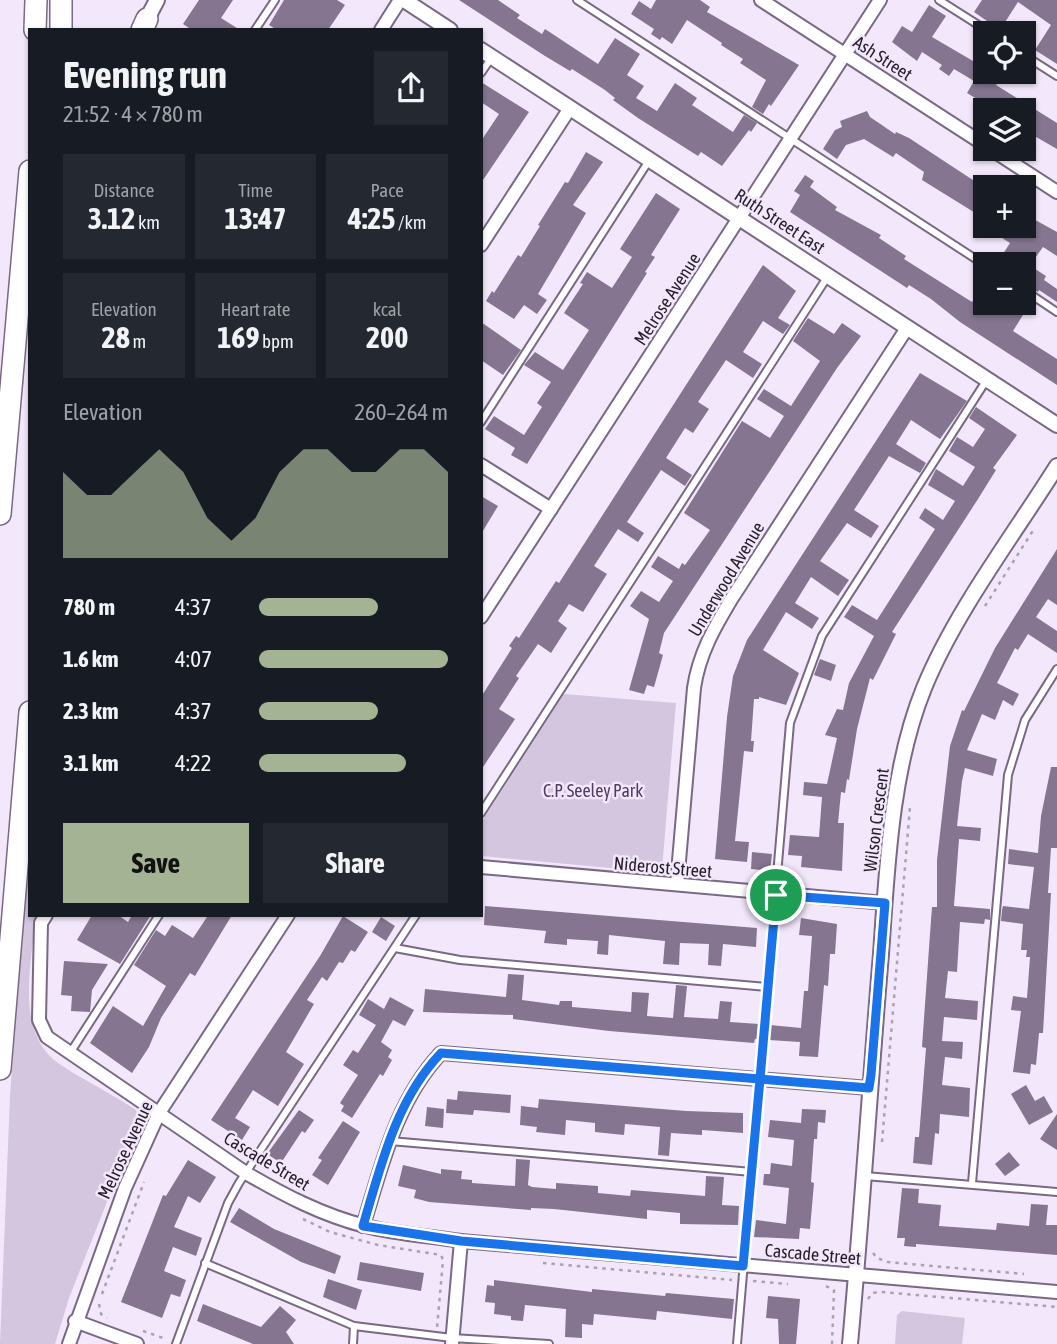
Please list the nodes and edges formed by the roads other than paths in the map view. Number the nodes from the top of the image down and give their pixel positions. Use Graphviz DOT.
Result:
graph roads {
  1 [pos="36,0"];
  2 [pos="61,0"];
  3 [pos="275,0"];
  4 [pos="402,0"];
  5 [pos="577,0"];
  6 [pos="761,0"];
  7 [pos="880,0"];
  8 [pos="939,0"];
  9 [pos="973,22"];
  10 [pos="35,28"];
  11 [pos="61,28"];
  12 [pos="256,28"];
  13 [pos="382,28"];
  14 [pos="447,28"];
  15 [pos="487,53"];
  16 [pos="845,54"];
  17 [pos="1036,63"];
  18 [pos="1057,76"];
  19 [pos="570,108"];
  20 [pos="973,137"];
  21 [pos="791,138"];
  22 [pos="650,159"];
  23 [pos="1009,161"];
  24 [pos="1057,192"];
  25 [pos="28,194"];
  26 [pos="740,218"];
  27 [pos="483,242"];
  28 [pos="973,257"];
  29 [pos="828,275"];
  30 [pos="1036,298"];
  31 [pos="1057,312"];
  32 [pos="906,328"];
  33 [pos="987,379"];
  34 [pos="483,419"];
  35 [pos="1057,425"];
  36 [pos="483,466"];
  37 [pos="1057,466"];
  38 [pos="551,509"];
  39 [pos="0,514"];
  40 [pos="483,614"];
  41 [pos="1057,670"];
  42 [pos="28,736"];
  43 [pos="483,810"];
  44 [pos="483,867"];
  45 [pos="677,884"];
  46 [pos="776,895"];
  47 [pos="885,903"];
  48 [pos="158,917"];
  49 [pos="287,917"];
  50 [pos="415,917"];
  51 [pos="43,918"];
  52 [pos="395,948"];
  53 [pos="766,986"];
  54 [pos="70,1053"];
  55 [pos="0,1069"];
  56 [pos="760,1079"];
  57 [pos="869,1088"];
  58 [pos="159,1113"];
  59 [pos="390,1141"];
  60 [pos="752,1172"];
  61 [pos="246,1173"];
  62 [pos="863,1176"];
  63 [pos="972,1183"];
  64 [pos="1057,1192"];
  65 [pos="363,1226"];
  66 [pos="461,1241"];
  67 [pos="205,1262"];
  68 [pos="743,1266"];
  69 [pos="855,1276"];
  70 [pos="1057,1292"];
  71 [pos="75,1321"];
  72 [pos="355,1326"];
  73 [pos="452,1341"];
  74 [pos="176,1343"];
  75 [pos="69,1344"];
  76 [pos="137,1344"];
  77 [pos="353,1344"];
  78 [pos="547,1344"];
  79 [pos="737,1344"];
  80 [pos="850,1344"];
  1 -- 10 [label="highway"];
  2 -- 11 [label="highway"];
  3 -- 12 [label="lane"];
  4 -- 13 [label="street"];
  4 -- 14 [label="street"];
  5 -- 21 [label="lane"];
  6 -- 16 [label="street, Ash Street"];
  7 -- 16 [label="street, Melrose Avenue"];
  8 -- 9 [label="lane"];
  15 -- 19 [label="street, Ruth Street East"];
  16 -- 20 [label="street, Ash Street"];
  16 -- 21 [label="street, Melrose Avenue"];
  17 -- 18 [label="lane"];
  19 -- 22 [label="street, Ruth Street East"];
  19 -- 27 [label="street"];
  21 -- 26 [label="street, Melrose Avenue"];
  21 -- 28 [label="lane"];
  22 -- 26 [label="street, Ruth Street East"];
  22 -- 34 [label="lane"];
  23 -- 24 [label="street"];
  25 -- 39 [label="highway"];
  26 -- 29 [label="street, Ruth Street East"];
  26 -- 38 [label="street, Melrose Avenue"];
  29 -- 32 [label="street, Ruth Street East"];
  29 -- 43 [label="lane"];
  30 -- 31 [label="lane"];
  32 -- 33 [label="street, Ruth Street East"];
  32 -- 45 [label="street, Underwood Avenue"];
  33 -- 35 [label="street, Ruth Street East"];
  33 -- 46 [label="lane"];
  36 -- 38 [label="street"];
  37 -- 47 [label="street, Wilson Crescent"];
  38 -- 40 [label="street, Melrose Avenue"];
  41 -- 63 [label="lane"];
  42 -- 55 [label="highway"];
  44 -- 45 [label="street, Niderost Street"];
  45 -- 46 [label="street, Niderost Street"];
  46 -- 47 [label="street, Niderost Street"];
  46 -- 53 [label="lane"];
  47 -- 57 [label="street, Wilson Crescent"];
  48 -- 54 [label="lane"];
  49 -- 58 [label="street, Melrose Avenue"];
  50 -- 52 [label="lane"];
  51 -- 54 [label="street, Cascade Street"];
  52 -- 53 [label="lane"];
  52 -- 61 [label="lane"];
  53 -- 56 [label="lane"];
  54 -- 58 [label="street, Cascade Street"];
  56 -- 57 [label="street"];
  56 -- 59 [label="street"];
  56 -- 60 [label="lane"];
  57 -- 62 [label="street, Wilson Crescent"];
  58 -- 61 [label="street, Cascade Street"];
  58 -- 71 [label="street, Melrose Avenue"];
  59 -- 60 [label="lane"];
  59 -- 65 [label="street"];
  60 -- 68 [label="lane"];
  61 -- 65 [label="street, Cascade Street"];
  61 -- 67 [label="lane"];
  62 -- 63 [label="lane"];
  62 -- 69 [label="street, Wilson Crescent"];
  63 -- 64 [label="lane"];
  65 -- 66 [label="street, Cascade Street"];
  66 -- 68 [label="street, Cascade Street"];
  66 -- 73 [label="street"];
  67 -- 72 [label="lane"];
  67 -- 74 [label="lane"];
  68 -- 69 [label="street, Cascade Street"];
  68 -- 79 [label="lane"];
  69 -- 70 [label="street, Cascade Street"];
  69 -- 80 [label="street, Wilson Crescent"];
  71 -- 75 [label="street, Melrose Avenue"];
  71 -- 76 [label="street"];
  72 -- 73 [label="lane"];
  72 -- 77 [label="lane"];
  73 -- 78 [label="lane"];
}
